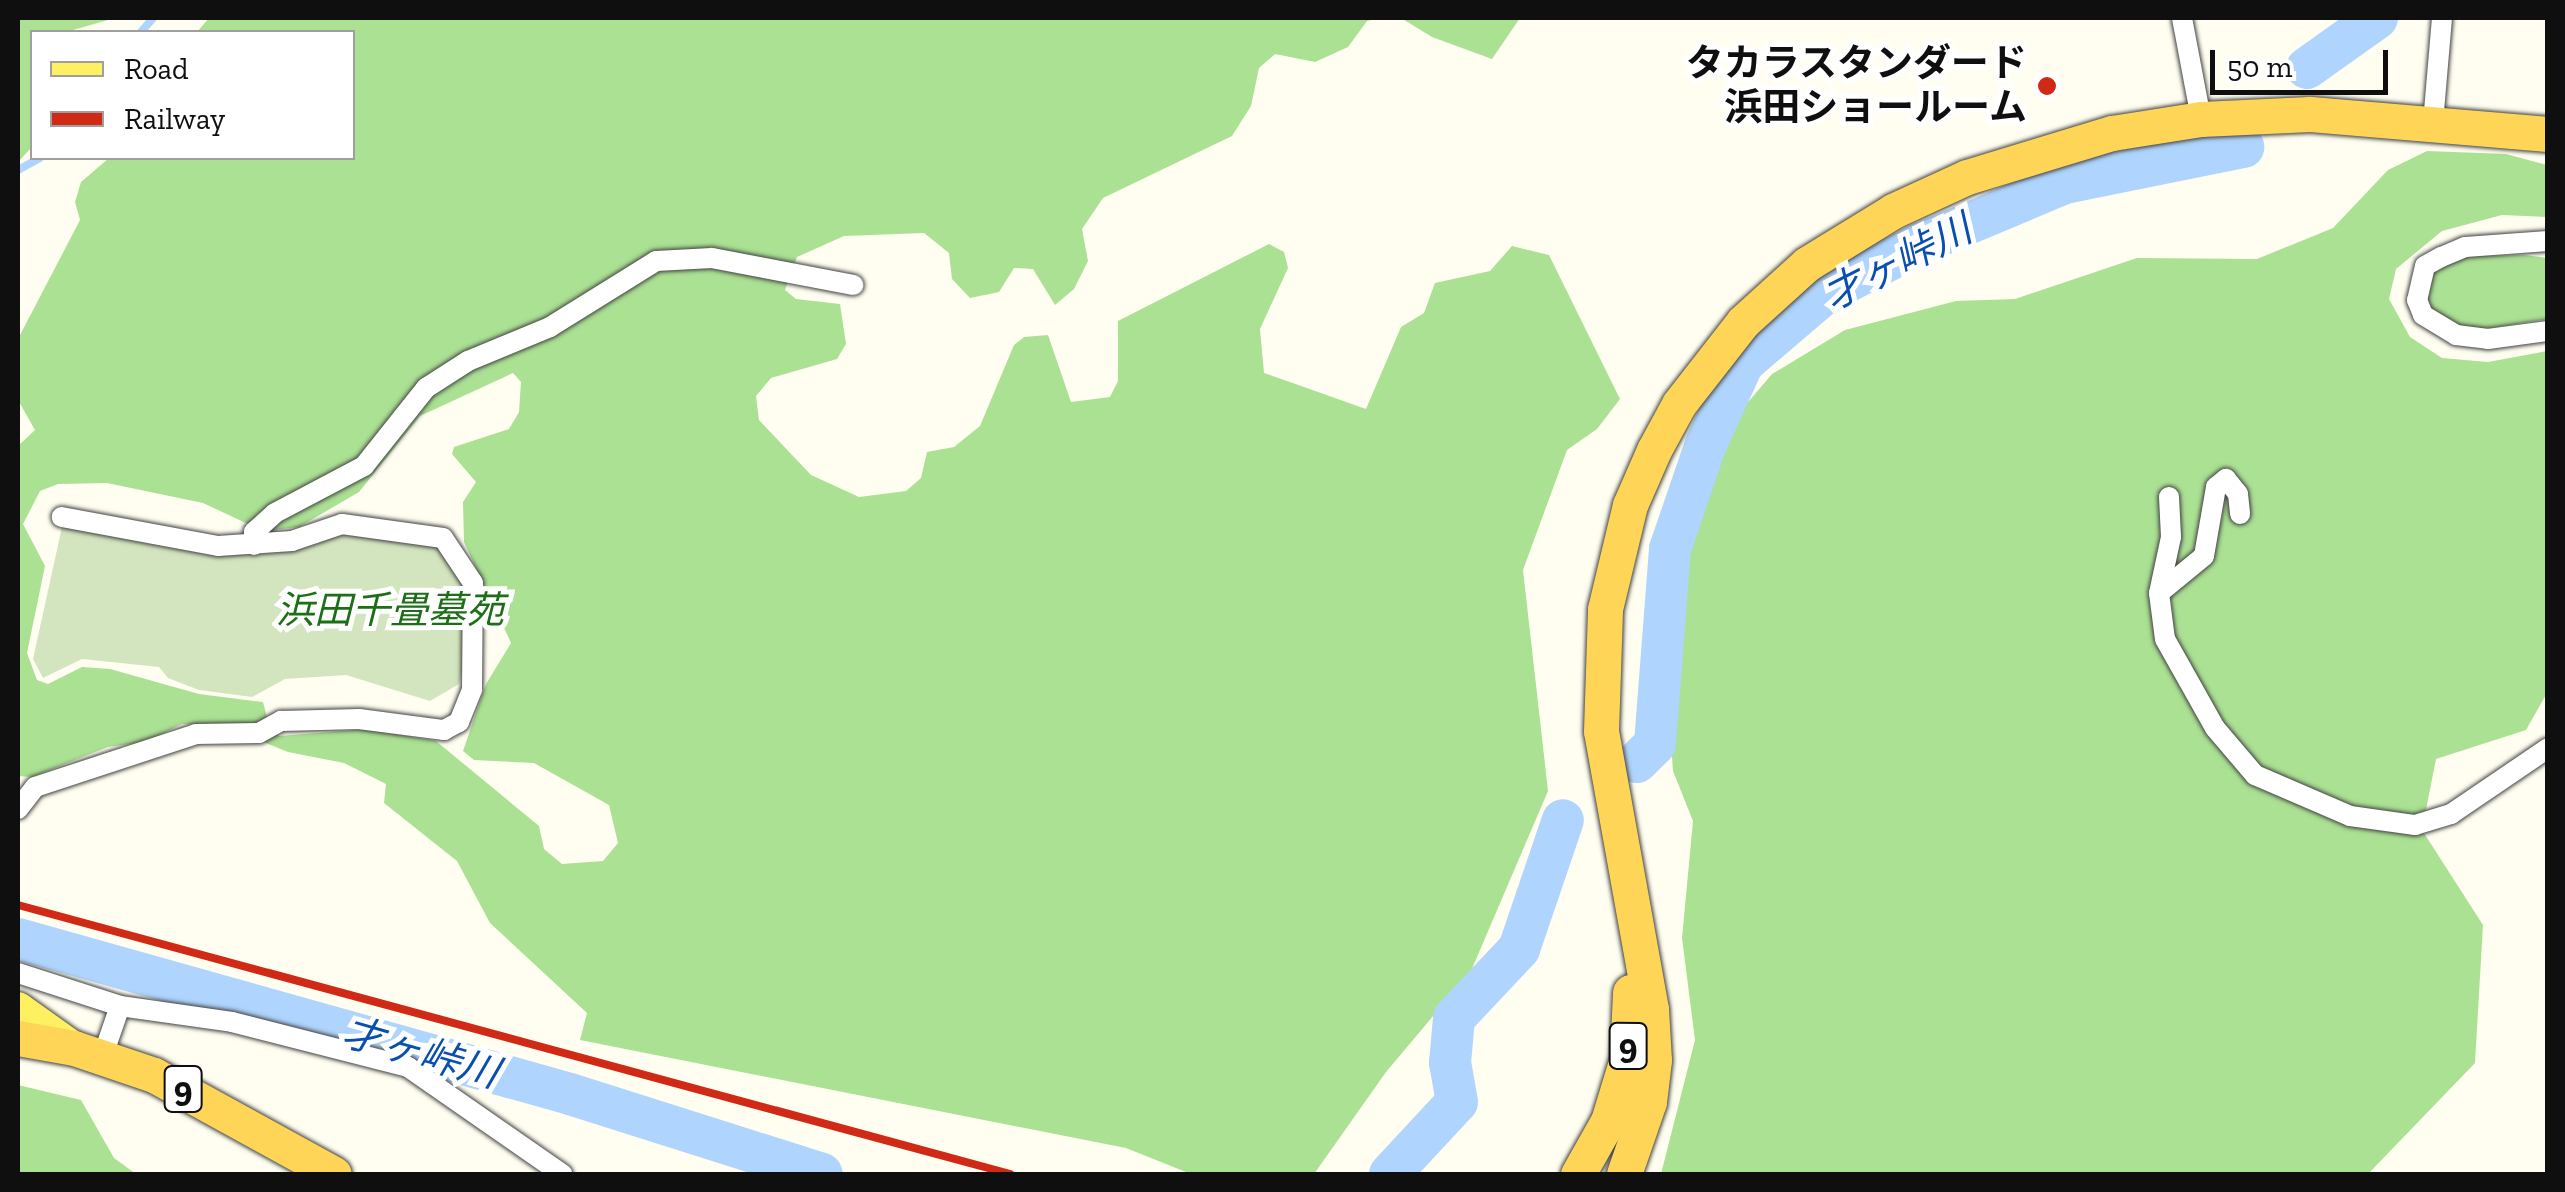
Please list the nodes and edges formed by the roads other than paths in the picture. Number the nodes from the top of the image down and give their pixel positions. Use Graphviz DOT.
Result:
graph roads {
  1 [pos="2182,18"];
  2 [pos="2442,18"];
  3 [pos="2201,120"];
  4 [pos="2433,123"];
  5 [pos="2548,134"];
  6 [pos="2548,241"];
  7 [pos="853,285"];
  8 [pos="2548,332"];
  9 [pos="2168,497"];
  10 [pos="2240,514"];
  11 [pos="62,517"];
  12 [pos="254,545"];
  13 [pos="2159,593"];
  14 [pos="2548,748"];
  15 [pos="18,810"];
  16 [pos="1634,906"];
  17 [pos="18,973"];
  18 [pos="120,1006"];
  19 [pos="18,1008"];
  20 [pos="18,1038"];
  21 [pos="88,1053"];
  22 [pos="334,1174"];
  23 [pos="562,1174"];
  24 [pos="1578,1174"];
  25 [pos="1624,1174"];
  1 -- 3 [label="street"];
  2 -- 4 [label="street"];
  3 -- 4 [label="highway, 9"];
  3 -- 16 [label="highway, 9"];
  4 -- 5 [label="highway, 9"];
  6 -- 8 [label="street"];
  7 -- 12 [label="street"];
  9 -- 13 [label="street"];
  10 -- 13 [label="street"];
  11 -- 12 [label="street"];
  12 -- 15 [label="street"];
  13 -- 14 [label="street"];
  16 -- 24 [label="highway, 9"];
  16 -- 25 [label="highway, 9"];
  17 -- 18 [label="street"];
  18 -- 21 [label="street"];
  18 -- 23 [label="street"];
  19 -- 21 [label="main road"];
  20 -- 21 [label="highway, 9"];
  21 -- 22 [label="highway, 9"];
}
